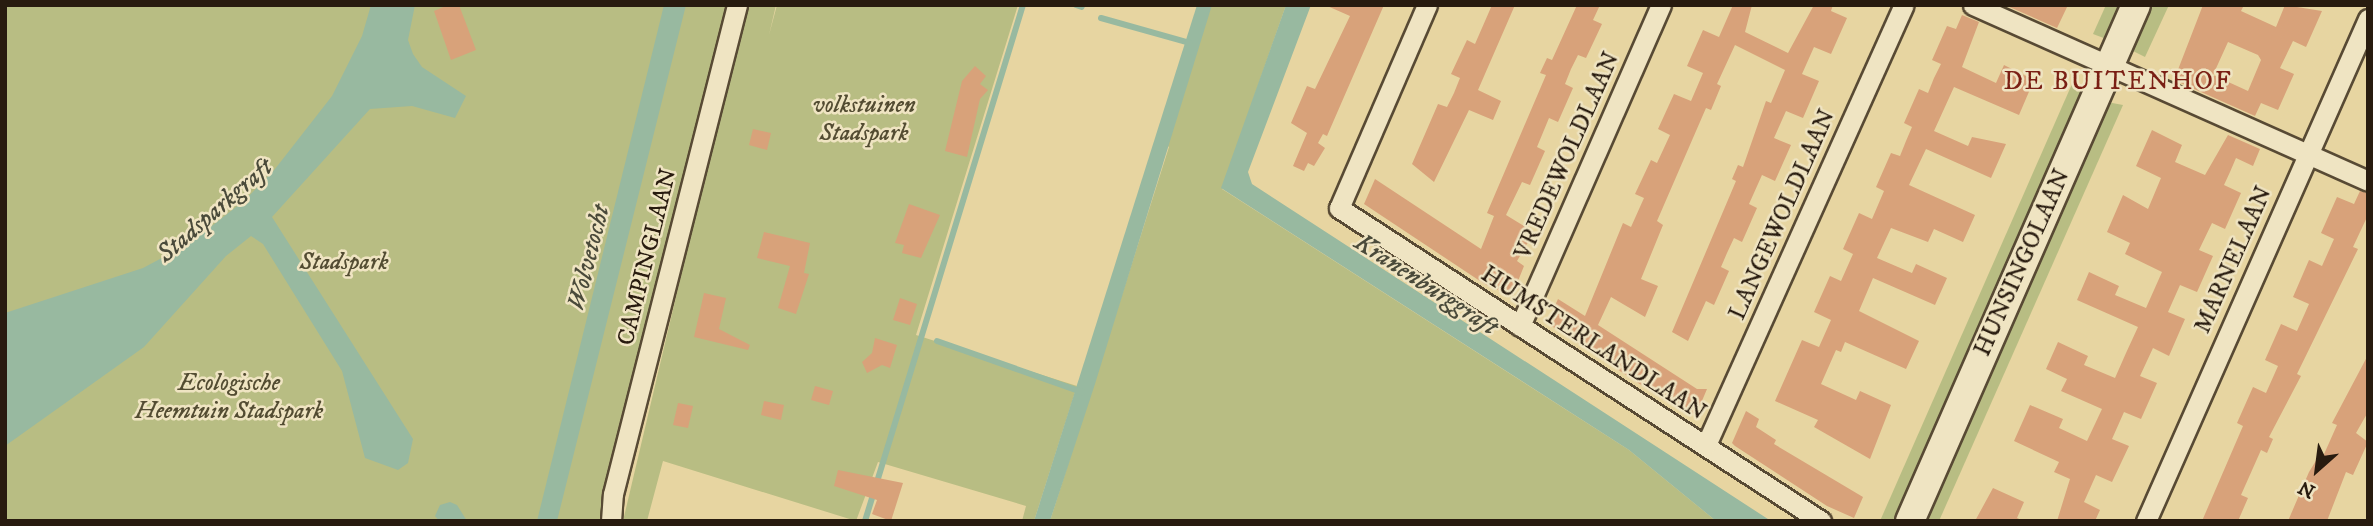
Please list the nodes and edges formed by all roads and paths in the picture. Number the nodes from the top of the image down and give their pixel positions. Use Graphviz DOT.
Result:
graph roads {
  1 [pos="737,5"];
  2 [pos="1427,5"];
  3 [pos="1661,5"];
  4 [pos="1905,5"];
  5 [pos="1973,5"];
  6 [pos="2136,5"];
  7 [pos="2368,19"];
  8 [pos="2109,66"];
  9 [pos="2307,154"];
  10 [pos="2368,181"];
  11 [pos="1520,326"];
  12 [pos="1706,445"];
  13 [pos="611,521"];
  14 [pos="1821,521"];
  15 [pos="1910,521"];
  16 [pos="2146,521"];
  1 -- 13 [label="street, CAMPINGLAAN"];
  2 -- 11 [label="street, HUMSTERLANDLAAN"];
  3 -- 11 [label="street, VREDEWOLDLAAN"];
  4 -- 12 [label="street, LANGEWOLDLAAN"];
  5 -- 8 [label="street"];
  6 -- 8 [label="street, HUNSINGOLAAN"];
  7 -- 9 [label="street, MARNELAAN"];
  8 -- 9 [label="street"];
  8 -- 15 [label="street, HUNSINGOLAAN"];
  9 -- 10 [label="street"];
  9 -- 16 [label="street, MARNELAAN"];
  11 -- 12 [label="street, HUMSTERLANDLAAN"];
  12 -- 14 [label="street, HUMSTERLANDLAAN"];
}
